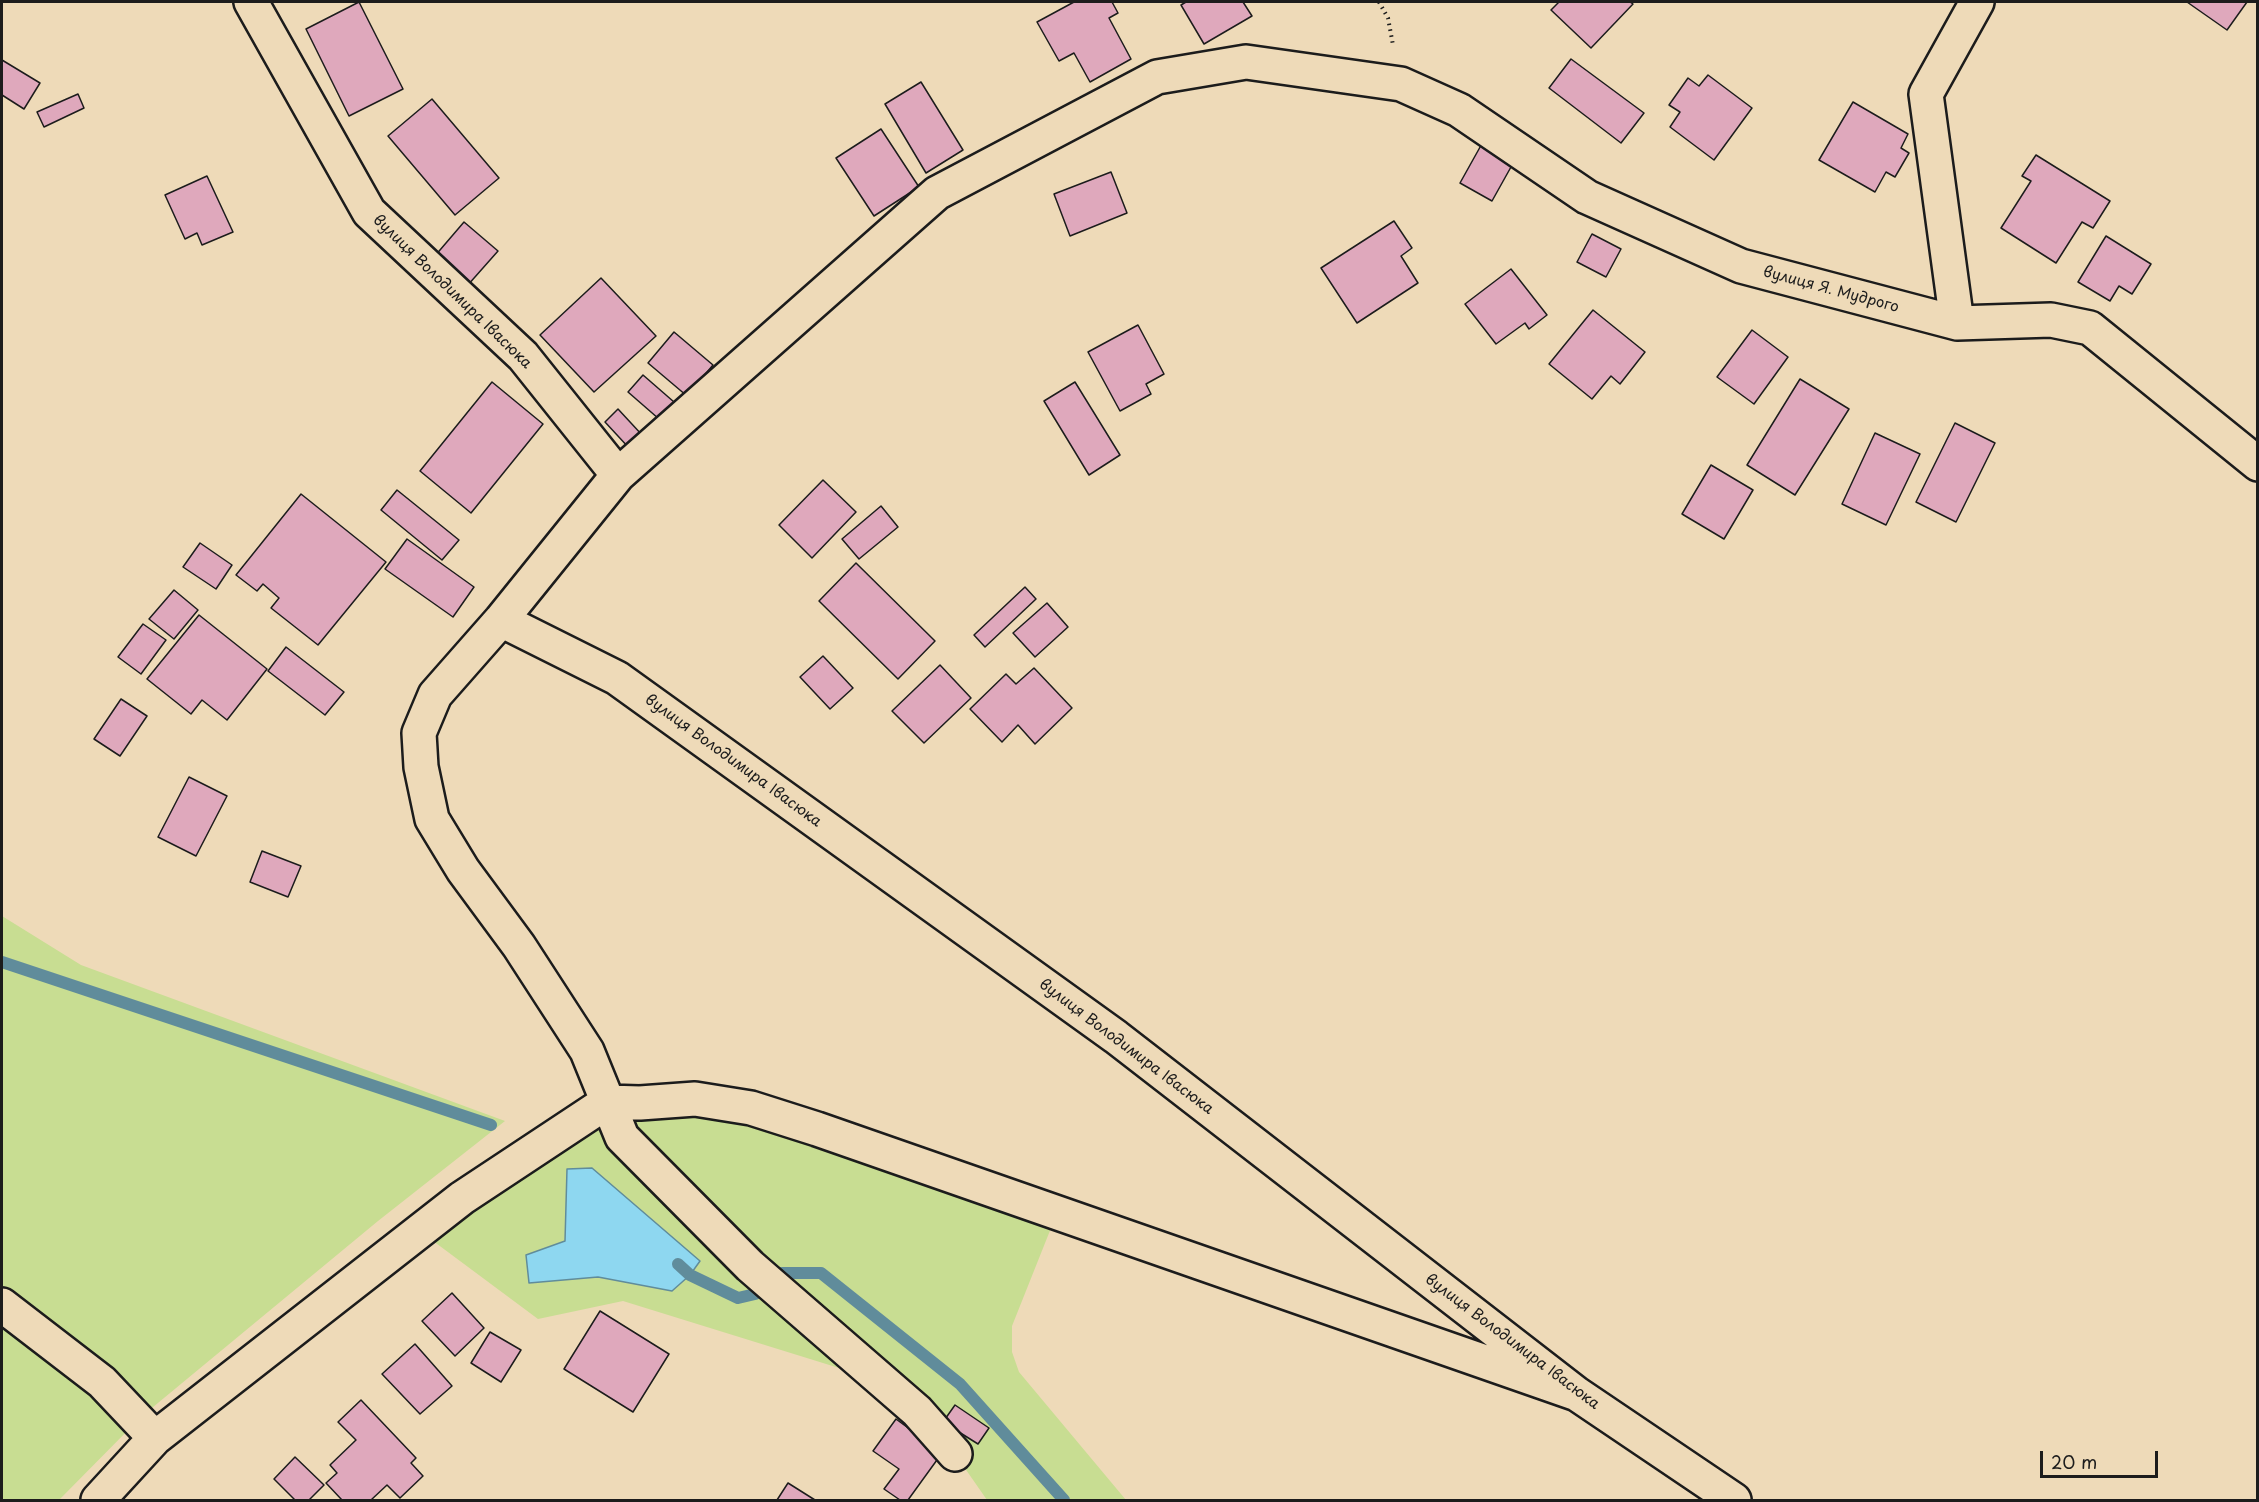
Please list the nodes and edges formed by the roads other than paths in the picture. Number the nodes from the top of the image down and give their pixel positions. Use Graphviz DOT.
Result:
graph roads {
  1 [pos="251,2"];
  2 [pos="1977,2"];
  3 [pos="1957,323"];
  4 [pos="2258,464"];
  5 [pos="618,475"];
  6 [pos="501,620"];
  7 [pos="607,1102"];
  8 [pos="2,1305"];
  9 [pos="1577,1394"];
  10 [pos="155,1438"];
  11 [pos="956,1454"];
  12 [pos="98,1500"];
  13 [pos="1734,1500"];
  1 -- 5 [label="street, вулиця Володимира Івасюка"];
  2 -- 3 [label="street"];
  3 -- 4 [label="street, вулиця Я. Мудрого"];
  3 -- 5 [label="street, вулиця Я. Мудрого"];
  5 -- 6 [label="street, вулиця Я. Мудрого"];
  6 -- 7 [label="street, вулиця Я. Мудрого"];
  6 -- 9 [label="street, вулиця Володимира Івасюка"];
  7 -- 9 [label="street"];
  7 -- 10 [label="street"];
  7 -- 11 [label="street, вулиця Я. Мудрого"];
  8 -- 10 [label="street"];
  9 -- 13 [label="street, вулиця Володимира Івасюка"];
  10 -- 12 [label="street"];
}
